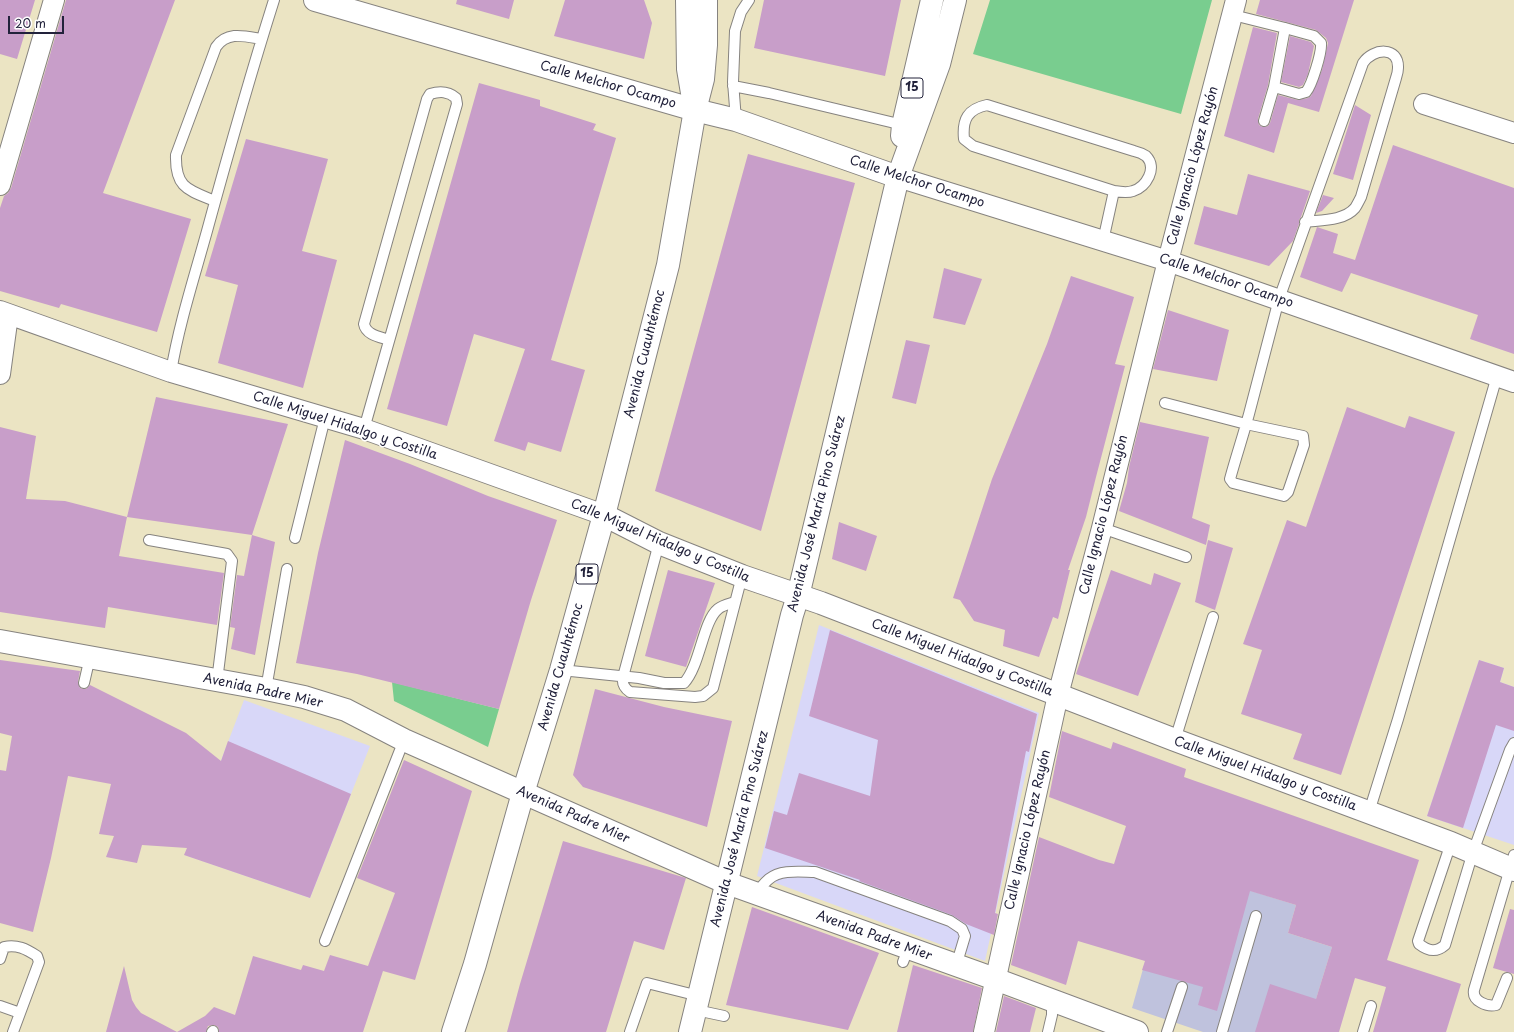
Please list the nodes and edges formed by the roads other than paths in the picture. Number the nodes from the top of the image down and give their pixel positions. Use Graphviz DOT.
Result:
graph roads {
  1 [pos="54,0"];
  2 [pos="274,0"];
  3 [pos="675,0"];
  4 [pos="687,0"];
  5 [pos="706,0"];
  6 [pos="749,0"];
  7 [pos="932,0"];
  8 [pos="955,0"];
  9 [pos="968,0"];
  10 [pos="326,2"];
  11 [pos="1234,7"];
  12 [pos="1285,28"];
  13 [pos="261,39"];
  14 [pos="939,64"];
  15 [pos="688,69"];
  16 [pos="733,86"];
  17 [pos="1274,87"];
  18 [pos="1424,104"];
  19 [pos="695,110"];
  20 [pos="736,120"];
  21 [pos="1264,121"];
  22 [pos="903,124"];
  23 [pos="1514,133"];
  24 [pos="898,177"];
  25 [pos="0,185"];
  26 [pos="1114,191"];
  27 [pos="215,201"];
  28 [pos="1306,222"];
  29 [pos="1103,241"];
  30 [pos="1168,261"];
  31 [pos="1279,300"];
  32 [pos="4,313"];
  33 [pos="3,334"];
  34 [pos="389,340"];
  35 [pos="171,372"];
  36 [pos="0,374"];
  37 [pos="1506,379"];
  38 [pos="1165,403"];
  39 [pos="325,418"];
  40 [pos="1246,424"];
  41 [pos="364,429"];
  42 [pos="604,516"];
  43 [pos="1102,528"];
  44 [pos="295,538"];
  45 [pos="149,540"];
  46 [pos="659,543"];
  47 [pos="1186,557"];
  48 [pos="287,569"];
  49 [pos="742,576"];
  50 [pos="798,596"];
  51 [pos="735,602"];
  52 [pos="1213,617"];
  53 [pos="0,641"];
  54 [pos="90,657"];
  55 [pos="561,670"];
  56 [pos="623,677"];
  57 [pos="217,681"];
  58 [pos="84,683"];
  59 [pos="266,689"];
  60 [pos="1058,695"];
  61 [pos="404,740"];
  62 [pos="1176,740"];
  63 [pos="1514,743"];
  64 [pos="523,793"];
  65 [pos="1369,812"];
  66 [pos="1451,843"];
  67 [pos="1473,852"];
  68 [pos="1513,864"];
  69 [pos="727,883"];
  70 [pos="756,893"];
  71 [pos="1256,916"];
  72 [pos="325,941"];
  73 [pos="0,959"];
  74 [pos="956,966"];
  75 [pos="1507,978"];
  76 [pos="995,979"];
  77 [pos="1182,987"];
  78 [pos="1052,1000"];
  79 [pos="697,1003"];
  80 [pos="0,1006"];
  81 [pos="1371,1006"];
  82 [pos="20,1013"];
  83 [pos="724,1016"];
  84 [pos="13,1032"];
  85 [pos="453,1032"];
  86 [pos="630,1032"];
  87 [pos="691,1032"];
  88 [pos="984,1032"];
  89 [pos="1048,1032"];
  90 [pos="1137,1032"];
  91 [pos="1167,1032"];
  92 [pos="1222,1032"];
  93 [pos="1363,1032"];
  1 -- 25 [label="street"];
  2 -- 13 [label="lane"];
  3 -- 15 [label="main road"];
  4 -- 15 [label="main road, Avenida Cuauhtémoc / 15"];
  5 -- 19 [label="main road, Avenida Cuauhtémoc / 15"];
  6 -- 16 [label="lane"];
  7 -- 22 [label="main road, 15"];
  8 -- 14 [label="main road, Avenida José María Pino Suárez / 15"];
  9 -- 14 [label="main road"];
  10 -- 19 [label="main road, Calle Melchor Ocampo"];
  11 -- 12 [label="lane"];
  11 -- 30 [label="street, Calle Ignacio López Rayón"];
  12 -- 17 [label="lane"];
  12 -- 17 [label="lane"];
  13 -- 27 [label="lane"];
  13 -- 27 [label="lane"];
  14 -- 24 [label="main road, Avenida José María Pino Suárez / 15"];
  15 -- 19 [label="main road, Avenida Cuauhtémoc / 15"];
  16 -- 20 [label="lane"];
  16 -- 22 [label="lane"];
  17 -- 21 [label="lane"];
  18 -- 23 [label="street"];
  19 -- 20 [label="main road, Calle Melchor Ocampo"];
  19 -- 42 [label="main road, Avenida Cuauhtémoc / 15"];
  20 -- 24 [label="main road, Calle Melchor Ocampo"];
  22 -- 24 [label="main road, 15"];
  24 -- 29 [label="street, Calle Melchor Ocampo"];
  24 -- 50 [label="main road, Avenida José María Pino Suárez / 15"];
  26 -- 26 [label="lane"];
  26 -- 29 [label="lane"];
  27 -- 35 [label="lane"];
  28 -- 28 [label="lane"];
  28 -- 31 [label="lane"];
  29 -- 30 [label="street, Calle Melchor Ocampo"];
  30 -- 31 [label="street, Calle Melchor Ocampo"];
  30 -- 43 [label="street, Calle Ignacio López Rayón"];
  31 -- 37 [label="street, Calle Melchor Ocampo"];
  31 -- 40 [label="lane"];
  32 -- 33 [label="street"];
  32 -- 35 [label="street, Calle Miguel Hidalgo y Costilla"];
  33 -- 36 [label="street"];
  34 -- 34 [label="lane"];
  34 -- 41 [label="lane"];
  35 -- 39 [label="street, Calle Miguel Hidalgo y Costilla"];
  37 -- 65 [label="lane"];
  38 -- 40 [label="lane"];
  39 -- 41 [label="street, Calle Miguel Hidalgo y Costilla"];
  39 -- 44 [label="lane"];
  40 -- 40 [label="lane"];
  41 -- 42 [label="street, Calle Miguel Hidalgo y Costilla"];
  42 -- 46 [label="main road, Calle Miguel Hidalgo y Costilla"];
  42 -- 55 [label="main road, Avenida Cuauhtémoc / 15"];
  43 -- 47 [label="lane"];
  43 -- 60 [label="street, Calle Ignacio López Rayón"];
  45 -- 57 [label="lane"];
  46 -- 49 [label="main road, Calle Miguel Hidalgo y Costilla"];
  46 -- 56 [label="lane"];
  48 -- 59 [label="lane"];
  49 -- 50 [label="main road, Calle Miguel Hidalgo y Costilla"];
  49 -- 51 [label="lane"];
  50 -- 60 [label="main road, Calle Miguel Hidalgo y Costilla"];
  50 -- 69 [label="main road, Avenida José María Pino Suárez / 15"];
  51 -- 56 [label="lane"];
  51 -- 56 [label="lane"];
  52 -- 62 [label="lane"];
  53 -- 54 [label="main road, Avenida Padre Mier"];
  54 -- 57 [label="main road, Avenida Padre Mier"];
  54 -- 58 [label="lane"];
  55 -- 56 [label="lane"];
  55 -- 64 [label="main road, Avenida Cuauhtémoc / 15"];
  57 -- 59 [label="main road, Avenida Padre Mier"];
  59 -- 61 [label="main road, Avenida Padre Mier"];
  60 -- 62 [label="main road, Calle Miguel Hidalgo y Costilla"];
  60 -- 76 [label="street, Calle Ignacio López Rayón"];
  61 -- 64 [label="main road, Avenida Padre Mier"];
  61 -- 72 [label="lane"];
  62 -- 65 [label="main road, Calle Miguel Hidalgo y Costilla"];
  63 -- 67 [label="lane"];
  64 -- 69 [label="main road, Avenida Padre Mier"];
  64 -- 85 [label="main road, Avenida Cuauhtémoc / 15"];
  65 -- 66 [label="main road, Calle Miguel Hidalgo y Costilla"];
  66 -- 67 [label="main road, Calle Miguel Hidalgo y Costilla"];
  66 -- 67 [label="lane"];
  67 -- 68 [label="main road, Calle Miguel Hidalgo y Costilla"];
  68 -- 75 [label="lane"];
  69 -- 70 [label="main road, Avenida Padre Mier"];
  69 -- 79 [label="main road, Avenida José María Pino Suárez / 15"];
  70 -- 74 [label="main road, Avenida Padre Mier"];
  70 -- 74 [label="lane"];
  71 -- 92 [label="lane"];
  73 -- 82 [label="lane"];
  74 -- 76 [label="main road, Avenida Padre Mier"];
  76 -- 78 [label="main road, Avenida Padre Mier"];
  76 -- 88 [label="street, Calle Ignacio López Rayón"];
  77 -- 91 [label="lane"];
  78 -- 89 [label="lane"];
  78 -- 90 [label="main road, Avenida Padre Mier"];
  79 -- 83 [label="lane"];
  79 -- 86 [label="lane"];
  79 -- 87 [label="main road, Avenida José María Pino Suárez / 15"];
  80 -- 82 [label="lane"];
  81 -- 93 [label="lane"];
  82 -- 84 [label="lane"];
}
